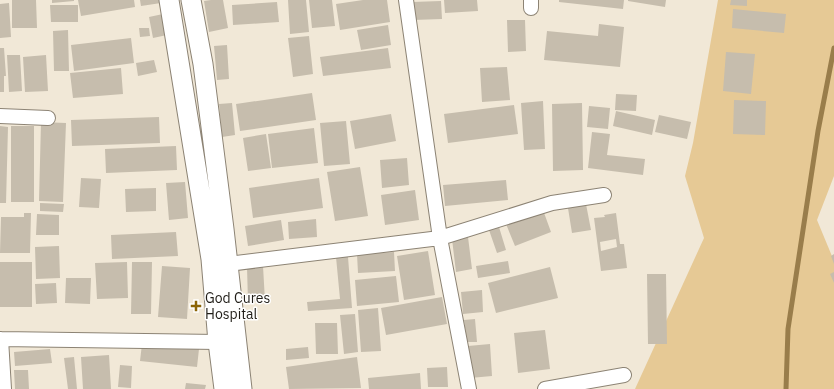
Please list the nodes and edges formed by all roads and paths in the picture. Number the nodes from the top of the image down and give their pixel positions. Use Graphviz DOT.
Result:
graph roads {
  1 [pos="169,0"];
  2 [pos="191,0"];
  3 [pos="406,0"];
  4 [pos="0,116"];
  5 [pos="48,118"];
  6 [pos="604,195"];
  7 [pos="440,238"];
  8 [pos="228,264"];
  9 [pos="0,339"];
  10 [pos="218,342"];
  11 [pos="624,374"];
  12 [pos="4,389"];
  13 [pos="224,389"];
  14 [pos="242,389"];
  15 [pos="469,389"];
  16 [pos="545,389"];
  1 -- 10 [label="main road"];
  2 -- 8 [label="main road"];
  3 -- 7 [label="street"];
  4 -- 5 [label="street"];
  6 -- 7 [label="street"];
  7 -- 8 [label="street"];
  7 -- 15 [label="street"];
  8 -- 14 [label="main road"];
  9 -- 10 [label="street"];
  9 -- 12 [label="street"];
  10 -- 13 [label="main road"];
  11 -- 16 [label="street"];
}
